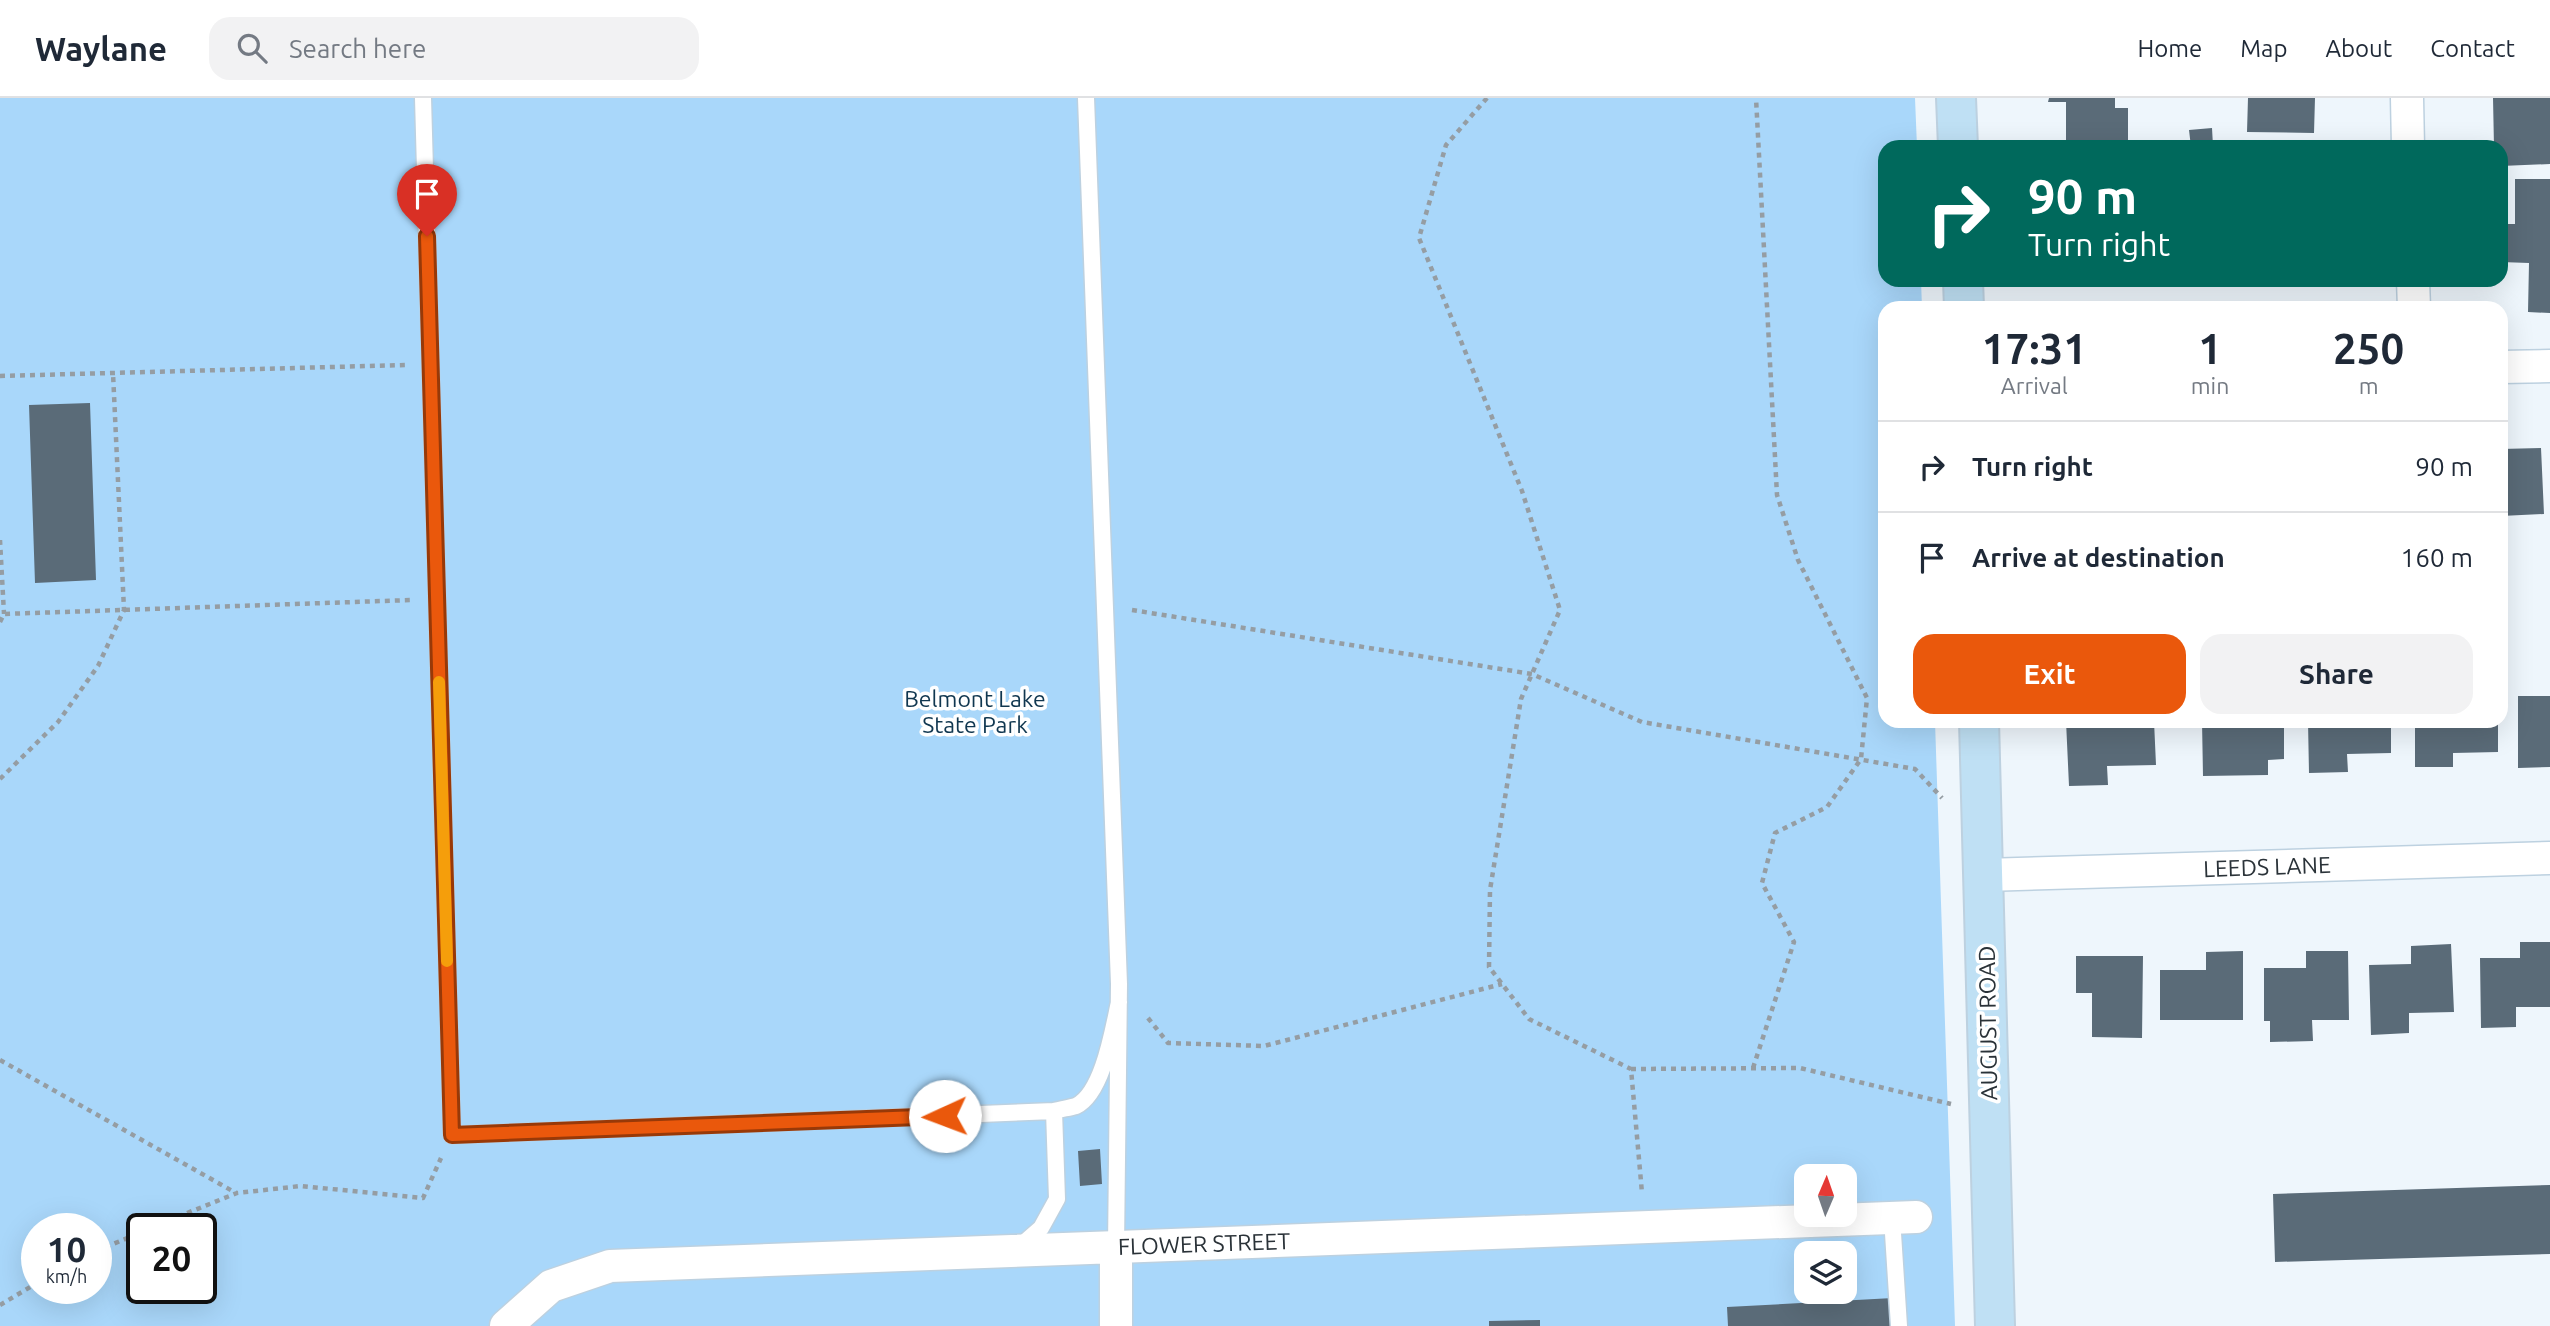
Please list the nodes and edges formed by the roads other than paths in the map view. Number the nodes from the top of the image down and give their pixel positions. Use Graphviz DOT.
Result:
graph roads {
  1 [pos="423,98"];
  2 [pos="1086,98"];
  3 [pos="1956,98"];
  4 [pos="2407,98"];
  5 [pos="1958,140"];
  6 [pos="2408,140"];
  7 [pos="2550,366"];
  8 [pos="2508,367"];
  9 [pos="1979,728"];
  10 [pos="2550,858"];
  11 [pos="1985,875"];
  12 [pos="1119,1002"];
  13 [pos="1054,1111"];
  14 [pos="1904,1218"];
  15 [pos="1116,1247"];
  16 [pos="1014,1252"];
  17 [pos="507,1324"];
  18 [pos="1116,1326"];
  19 [pos="1899,1326"];
  20 [pos="1995,1326"];
  1 -- 13 [label="lane"];
  2 -- 12 [label="lane"];
  3 -- 5 [label="street"];
  4 -- 6 [label="street"];
  7 -- 8 [label="street"];
  9 -- 11 [label="street, AUGUST ROAD"];
  10 -- 11 [label="street, LEEDS LANE"];
  11 -- 20 [label="street, AUGUST ROAD"];
  12 -- 13 [label="lane"];
  12 -- 15 [label="lane"];
  13 -- 16 [label="lane"];
  14 -- 15 [label="street, FLOWER STREET"];
  14 -- 19 [label="lane"];
  15 -- 16 [label="street, FLOWER STREET"];
  15 -- 18 [label="street"];
  16 -- 17 [label="street, FLOWER STREET"];
}
